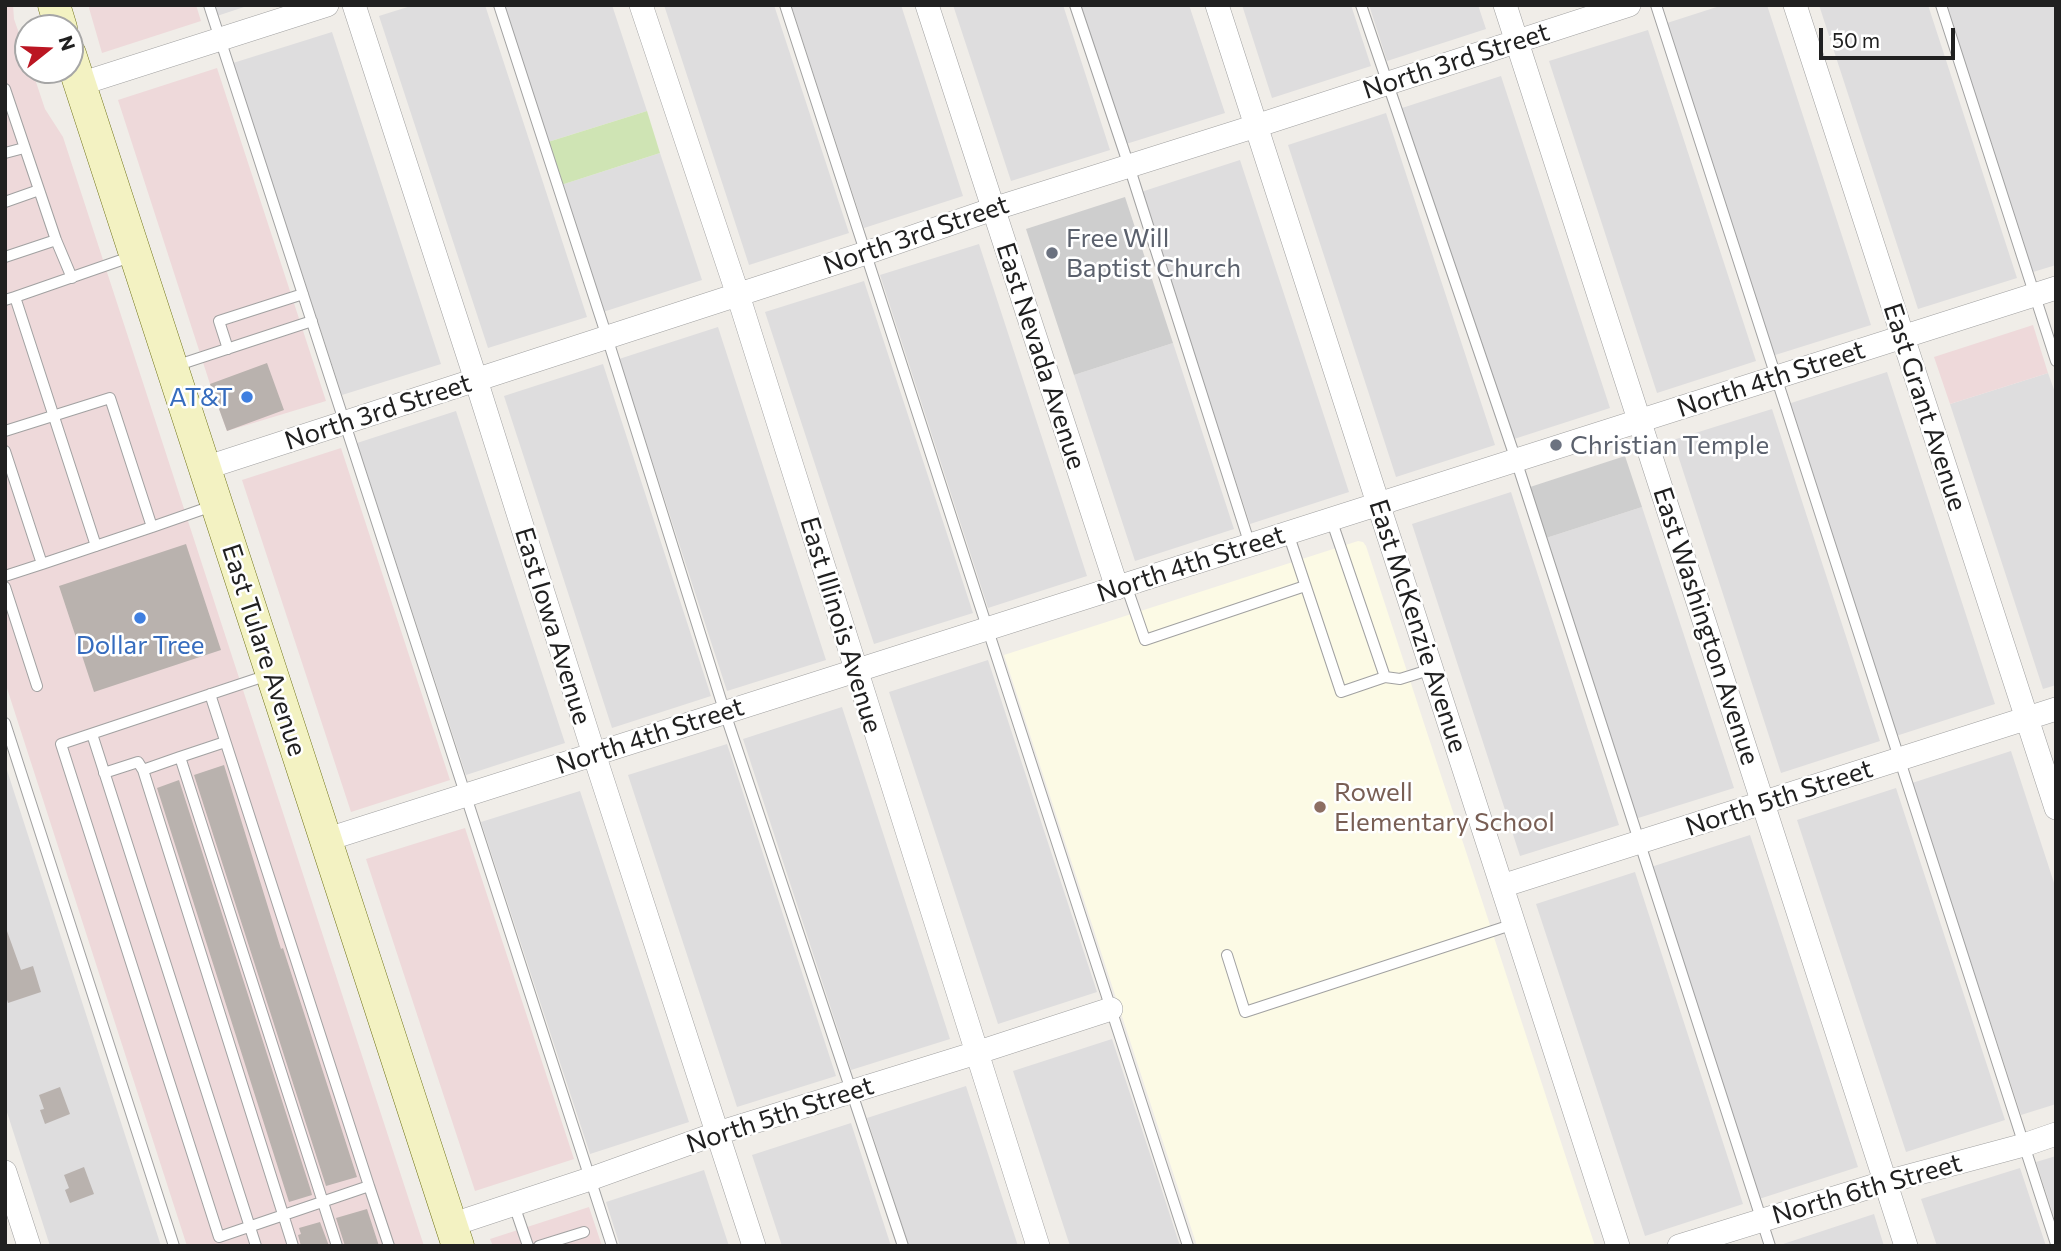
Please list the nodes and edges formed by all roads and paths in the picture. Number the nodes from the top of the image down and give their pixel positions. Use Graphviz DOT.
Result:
graph roads {
  1 [pos="209,5"];
  2 [pos="327,5"];
  3 [pos="354,5"];
  4 [pos="499,5"];
  5 [pos="641,5"];
  6 [pos="785,5"];
  7 [pos="927,5"];
  8 [pos="1075,5"];
  9 [pos="1217,5"];
  10 [pos="1361,5"];
  11 [pos="1505,5"];
  12 [pos="1629,5"];
  13 [pos="1656,5"];
  14 [pos="1794,5"];
  15 [pos="1941,5"];
  16 [pos="220,39"];
  17 [pos="1517,42"];
  18 [pos="84,83"];
  19 [pos="80,84"];
  20 [pos="1387,84"];
  21 [pos="6,94"];
  22 [pos="1256,126"];
  23 [pos="24,148"];
  24 [pos="5,153"];
  25 [pos="1129,166"];
  26 [pos="39,190"];
  27 [pos="5,202"];
  28 [pos="993,209"];
  29 [pos="56,240"];
  30 [pos="866,253"];
  31 [pos="135,256"];
  32 [pos="5,257"];
  33 [pos="72,278"];
  34 [pos="2045,292"];
  35 [pos="303,294"];
  36 [pos="737,295"];
  37 [pos="10,299"];
  38 [pos="312,321"];
  39 [pos="607,337"];
  40 [pos="1903,337"];
  41 [pos="228,349"];
  42 [pos="2056,361"];
  43 [pos="172,367"];
  44 [pos="1776,377"];
  45 [pos="476,380"];
  46 [pos="54,415"];
  47 [pos="1639,421"];
  48 [pos="345,422"];
  49 [pos="5,431"];
  50 [pos="5,451"];
  51 [pos="1516,460"];
  52 [pos="205,468"];
  53 [pos="1378,504"];
  54 [pos="217,505"];
  55 [pos="1331,519"];
  56 [pos="152,527"];
  57 [pos="1288,533"];
  58 [pos="1250,545"];
  59 [pos="96,546"];
  60 [pos="42,564"];
  61 [pos="5,576"];
  62 [pos="1122,586"];
  63 [pos="1305,586"];
  64 [pos="5,587"];
  65 [pos="986,629"];
  66 [pos="1432,669"];
  67 [pos="856,671"];
  68 [pos="272,674"];
  69 [pos="1385,677"];
  70 [pos="37,686"];
  71 [pos="210,694"];
  72 [pos="2056,709"];
  73 [pos="725,713"];
  74 [pos="2026,718"];
  75 [pos="5,723"];
  76 [pos="92,734"];
  77 [pos="225,742"];
  78 [pos="594,754"];
  79 [pos="180,757"];
  80 [pos="1899,759"];
  81 [pos="143,770"];
  82 [pos="104,773"];
  83 [pos="466,795"];
  84 [pos="1763,803"];
  85 [pos="2056,808"];
  86 [pos="325,840"];
  87 [pos="1638,843"];
  88 [pos="1502,886"];
  89 [pos="1514,924"];
  90 [pos="1227,955"];
  91 [pos="1111,1009"];
  92 [pos="976,1053"];
  93 [pos="852,1092"];
  94 [pos="718,1133"];
  95 [pos="2056,1134"];
  96 [pos="2024,1144"];
  97 [pos="5,1172"];
  98 [pos="590,1179"];
  99 [pos="1886,1182"];
  100 [pos="369,1186"];
  101 [pos="323,1202"];
  102 [pos="514,1205"];
  103 [pos="283,1215"];
  104 [pos="1762,1220"];
  105 [pos="250,1226"];
  106 [pos="584,1232"];
  107 [pos="455,1236"];
  108 [pos="2056,1244"];
  109 [pos="29,1246"];
  110 [pos="174,1246"];
  111 [pos="256,1246"];
  112 [pos="293,1246"];
  113 [pos="337,1246"];
  114 [pos="388,1246"];
  115 [pos="528,1246"];
  116 [pos="539,1246"];
  117 [pos="612,1246"];
  118 [pos="754,1246"];
  119 [pos="903,1246"];
  120 [pos="1038,1246"];
  121 [pos="1188,1246"];
  122 [pos="1618,1246"];
  123 [pos="1679,1246"];
  124 [pos="1770,1246"];
  125 [pos="1906,1246"];
  1 -- 16 [label="lane"];
  2 -- 16 [label="street"];
  3 -- 45 [label="street, East Iowa Avenue"];
  4 -- 39 [label="lane"];
  5 -- 36 [label="street, East Illinois Avenue"];
  6 -- 30 [label="lane"];
  7 -- 28 [label="street, East Nevada Avenue"];
  8 -- 25 [label="lane"];
  9 -- 22 [label="street, East McKenzie Avenue"];
  10 -- 20 [label="lane"];
  11 -- 17 [label="street, East Washington Avenue"];
  12 -- 17 [label="street, North 3rd Street"];
  13 -- 44 [label="lane"];
  14 -- 40 [label="street, East Grant Avenue"];
  15 -- 34 [label="lane"];
  16 -- 18 [label="street"];
  16 -- 35 [label="lane"];
  17 -- 20 [label="street, North 3rd Street"];
  17 -- 47 [label="street, East Washington Avenue"];
  19 -- 31 [label="main road, East Tulare Avenue"];
  20 -- 22 [label="street, North 3rd Street"];
  20 -- 51 [label="lane"];
  21 -- 23 [label="lane"];
  22 -- 25 [label="street, North 3rd Street"];
  22 -- 53 [label="street, East McKenzie Avenue"];
  23 -- 24 [label="lane"];
  23 -- 26 [label="lane"];
  25 -- 28 [label="street, North 3rd Street"];
  25 -- 58 [label="lane"];
  26 -- 27 [label="lane"];
  26 -- 29 [label="lane"];
  28 -- 30 [label="street, North 3rd Street"];
  28 -- 62 [label="street, East Nevada Avenue"];
  29 -- 32 [label="lane"];
  29 -- 33 [label="lane"];
  30 -- 36 [label="street, North 3rd Street"];
  30 -- 65 [label="lane"];
  31 -- 33 [label="lane"];
  31 -- 43 [label="main road, East Tulare Avenue"];
  33 -- 37 [label="lane"];
  34 -- 40 [label="street, North 4th Street"];
  34 -- 42 [label="lane"];
  35 -- 38 [label="lane"];
  35 -- 41 [label="lane"];
  36 -- 39 [label="street, North 3rd Street"];
  36 -- 67 [label="street, East Illinois Avenue"];
  37 -- 46 [label="lane"];
  38 -- 41 [label="lane"];
  38 -- 48 [label="lane"];
  39 -- 45 [label="street, North 3rd Street"];
  39 -- 73 [label="lane"];
  40 -- 44 [label="street, North 4th Street"];
  40 -- 74 [label="street, East Grant Avenue"];
  41 -- 43 [label="lane"];
  43 -- 52 [label="main road, East Tulare Avenue"];
  44 -- 47 [label="street, North 4th Street"];
  44 -- 80 [label="lane"];
  45 -- 48 [label="street, North 3rd Street"];
  45 -- 78 [label="street, East Iowa Avenue"];
  46 -- 49 [label="lane"];
  46 -- 56 [label="lane"];
  46 -- 59 [label="lane"];
  47 -- 51 [label="street, North 4th Street"];
  47 -- 84 [label="street, East Washington Avenue"];
  48 -- 52 [label="street, North 3rd Street"];
  48 -- 83 [label="lane"];
  50 -- 60 [label="lane"];
  51 -- 53 [label="street, North 4th Street"];
  51 -- 87 [label="lane"];
  52 -- 54 [label="main road, East Tulare Avenue"];
  53 -- 55 [label="street, North 4th Street"];
  53 -- 66 [label="street, East McKenzie Avenue"];
  54 -- 56 [label="lane"];
  54 -- 68 [label="main road, East Tulare Avenue"];
  55 -- 57 [label="street, North 4th Street"];
  55 -- 69 [label="lane"];
  56 -- 59 [label="lane"];
  57 -- 58 [label="street, North 4th Street"];
  57 -- 63 [label="lane"];
  58 -- 62 [label="street, North 4th Street"];
  59 -- 60 [label="lane"];
  60 -- 61 [label="lane"];
  62 -- 63 [label="lane"];
  62 -- 65 [label="street, North 4th Street"];
  63 -- 69 [label="lane"];
  64 -- 70 [label="lane"];
  65 -- 67 [label="street, North 4th Street"];
  65 -- 91 [label="lane"];
  66 -- 69 [label="lane"];
  66 -- 88 [label="street, East McKenzie Avenue"];
  67 -- 73 [label="street, North 4th Street"];
  67 -- 92 [label="street, East Illinois Avenue"];
  68 -- 71 [label="lane"];
  68 -- 86 [label="main road, East Tulare Avenue"];
  71 -- 76 [label="lane"];
  71 -- 77 [label="lane"];
  72 -- 74 [label="street, North 5th Street"];
  73 -- 78 [label="street, North 4th Street"];
  73 -- 93 [label="lane"];
  74 -- 80 [label="street, North 5th Street"];
  74 -- 85 [label="street, East Grant Avenue"];
  75 -- 110 [label="lane"];
  76 -- 82 [label="lane"];
  76 -- 105 [label="lane"];
  77 -- 79 [label="lane"];
  77 -- 100 [label="lane"];
  78 -- 83 [label="street, North 4th Street"];
  78 -- 94 [label="street, East Iowa Avenue"];
  79 -- 81 [label="lane"];
  79 -- 101 [label="lane"];
  80 -- 84 [label="street, North 5th Street"];
  80 -- 96 [label="lane"];
  81 -- 82 [label="lane"];
  81 -- 103 [label="lane"];
  82 -- 105 [label="lane"];
  83 -- 86 [label="street, North 4th Street"];
  83 -- 98 [label="lane"];
  84 -- 87 [label="street, North 5th Street"];
  84 -- 99 [label="street, East Washington Avenue"];
  86 -- 107 [label="main road, East Tulare Avenue"];
  87 -- 88 [label="street, North 5th Street"];
  87 -- 104 [label="lane"];
  88 -- 89 [label="street, East McKenzie Avenue"];
  89 -- 90 [label="lane"];
  89 -- 122 [label="street, East McKenzie Avenue"];
  91 -- 92 [label="street, North 5th Street"];
  91 -- 121 [label="lane"];
  92 -- 93 [label="street, North 5th Street"];
  92 -- 120 [label="street, East Illinois Avenue"];
  93 -- 94 [label="street, North 5th Street"];
  93 -- 119 [label="lane"];
  94 -- 98 [label="street, North 5th Street"];
  94 -- 118 [label="street, East Iowa Avenue"];
  95 -- 96 [label="street, North 6th Street"];
  96 -- 99 [label="street, North 6th Street"];
  96 -- 108 [label="lane"];
  97 -- 109 [label="street"];
  98 -- 102 [label="street, North 5th Street"];
  98 -- 117 [label="lane"];
  99 -- 104 [label="street, North 6th Street"];
  99 -- 125 [label="street, East Washington Avenue"];
  100 -- 101 [label="lane"];
  100 -- 114 [label="lane"];
  101 -- 103 [label="lane"];
  101 -- 113 [label="lane"];
  102 -- 107 [label="street, North 5th Street"];
  102 -- 115 [label="lane"];
  103 -- 105 [label="lane"];
  103 -- 112 [label="lane"];
  104 -- 123 [label="street, North 6th Street"];
  104 -- 124 [label="lane"];
  105 -- 111 [label="lane"];
  106 -- 116 [label="lane"];
}
